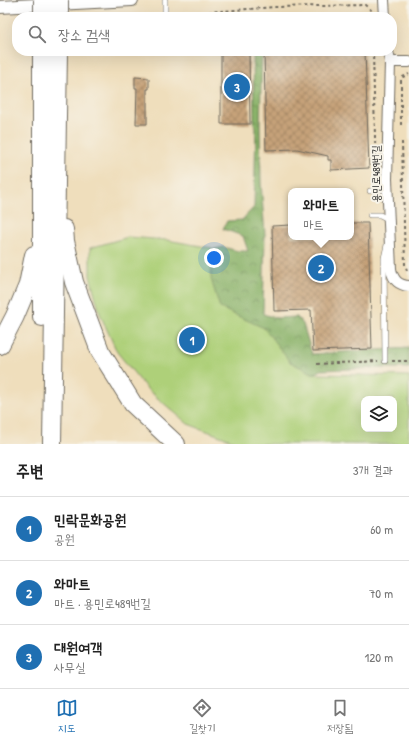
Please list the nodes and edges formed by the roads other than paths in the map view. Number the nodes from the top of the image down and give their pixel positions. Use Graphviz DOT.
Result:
graph roads {
  1 [pos="43,0"];
  2 [pos="59,0"];
  3 [pos="132,0"];
  4 [pos="165,0"];
  5 [pos="384,0"];
  6 [pos="0,7"];
  7 [pos="43,12"];
  8 [pos="59,12"];
  9 [pos="165,12"];
  10 [pos="385,12"];
  11 [pos="42,56"];
  12 [pos="58,56"];
  13 [pos="389,56"];
  14 [pos="390,62"];
  15 [pos="409,62"];
  16 [pos="57,114"];
  17 [pos="387,186"];
  18 [pos="370,191"];
  19 [pos="370,215"];
  20 [pos="388,219"];
  21 [pos="41,221"];
  22 [pos="389,237"];
  23 [pos="409,286"];
  24 [pos="0,345"];
  25 [pos="384,361"];
  26 [pos="41,444"];
  27 [pos="52,444"];
  28 [pos="176,444"];
  1 -- 7 [label="highway, bridge"];
  2 -- 8 [label="highway, bridge"];
  3 -- 6 [label="street"];
  4 -- 9 [label="lane"];
  5 -- 10 [label="street"];
  11 -- 21 [label="highway"];
  12 -- 16 [label="highway"];
  13 -- 14 [label="street, 용민로489번길"];
  14 -- 15 [label="street"];
  14 -- 17 [label="street, 용민로489번길"];
  16 -- 27 [label="highway"];
  16 -- 28 [label="highway"];
  17 -- 18 [label="lane"];
  17 -- 20 [label="street, 용민로489번길"];
  19 -- 20 [label="lane"];
  20 -- 22 [label="street, 용민로489번길"];
  21 -- 24 [label="highway"];
  21 -- 26 [label="highway"];
  22 -- 23 [label="street, 용민로489번길"];
  22 -- 25 [label="lane"];
}
